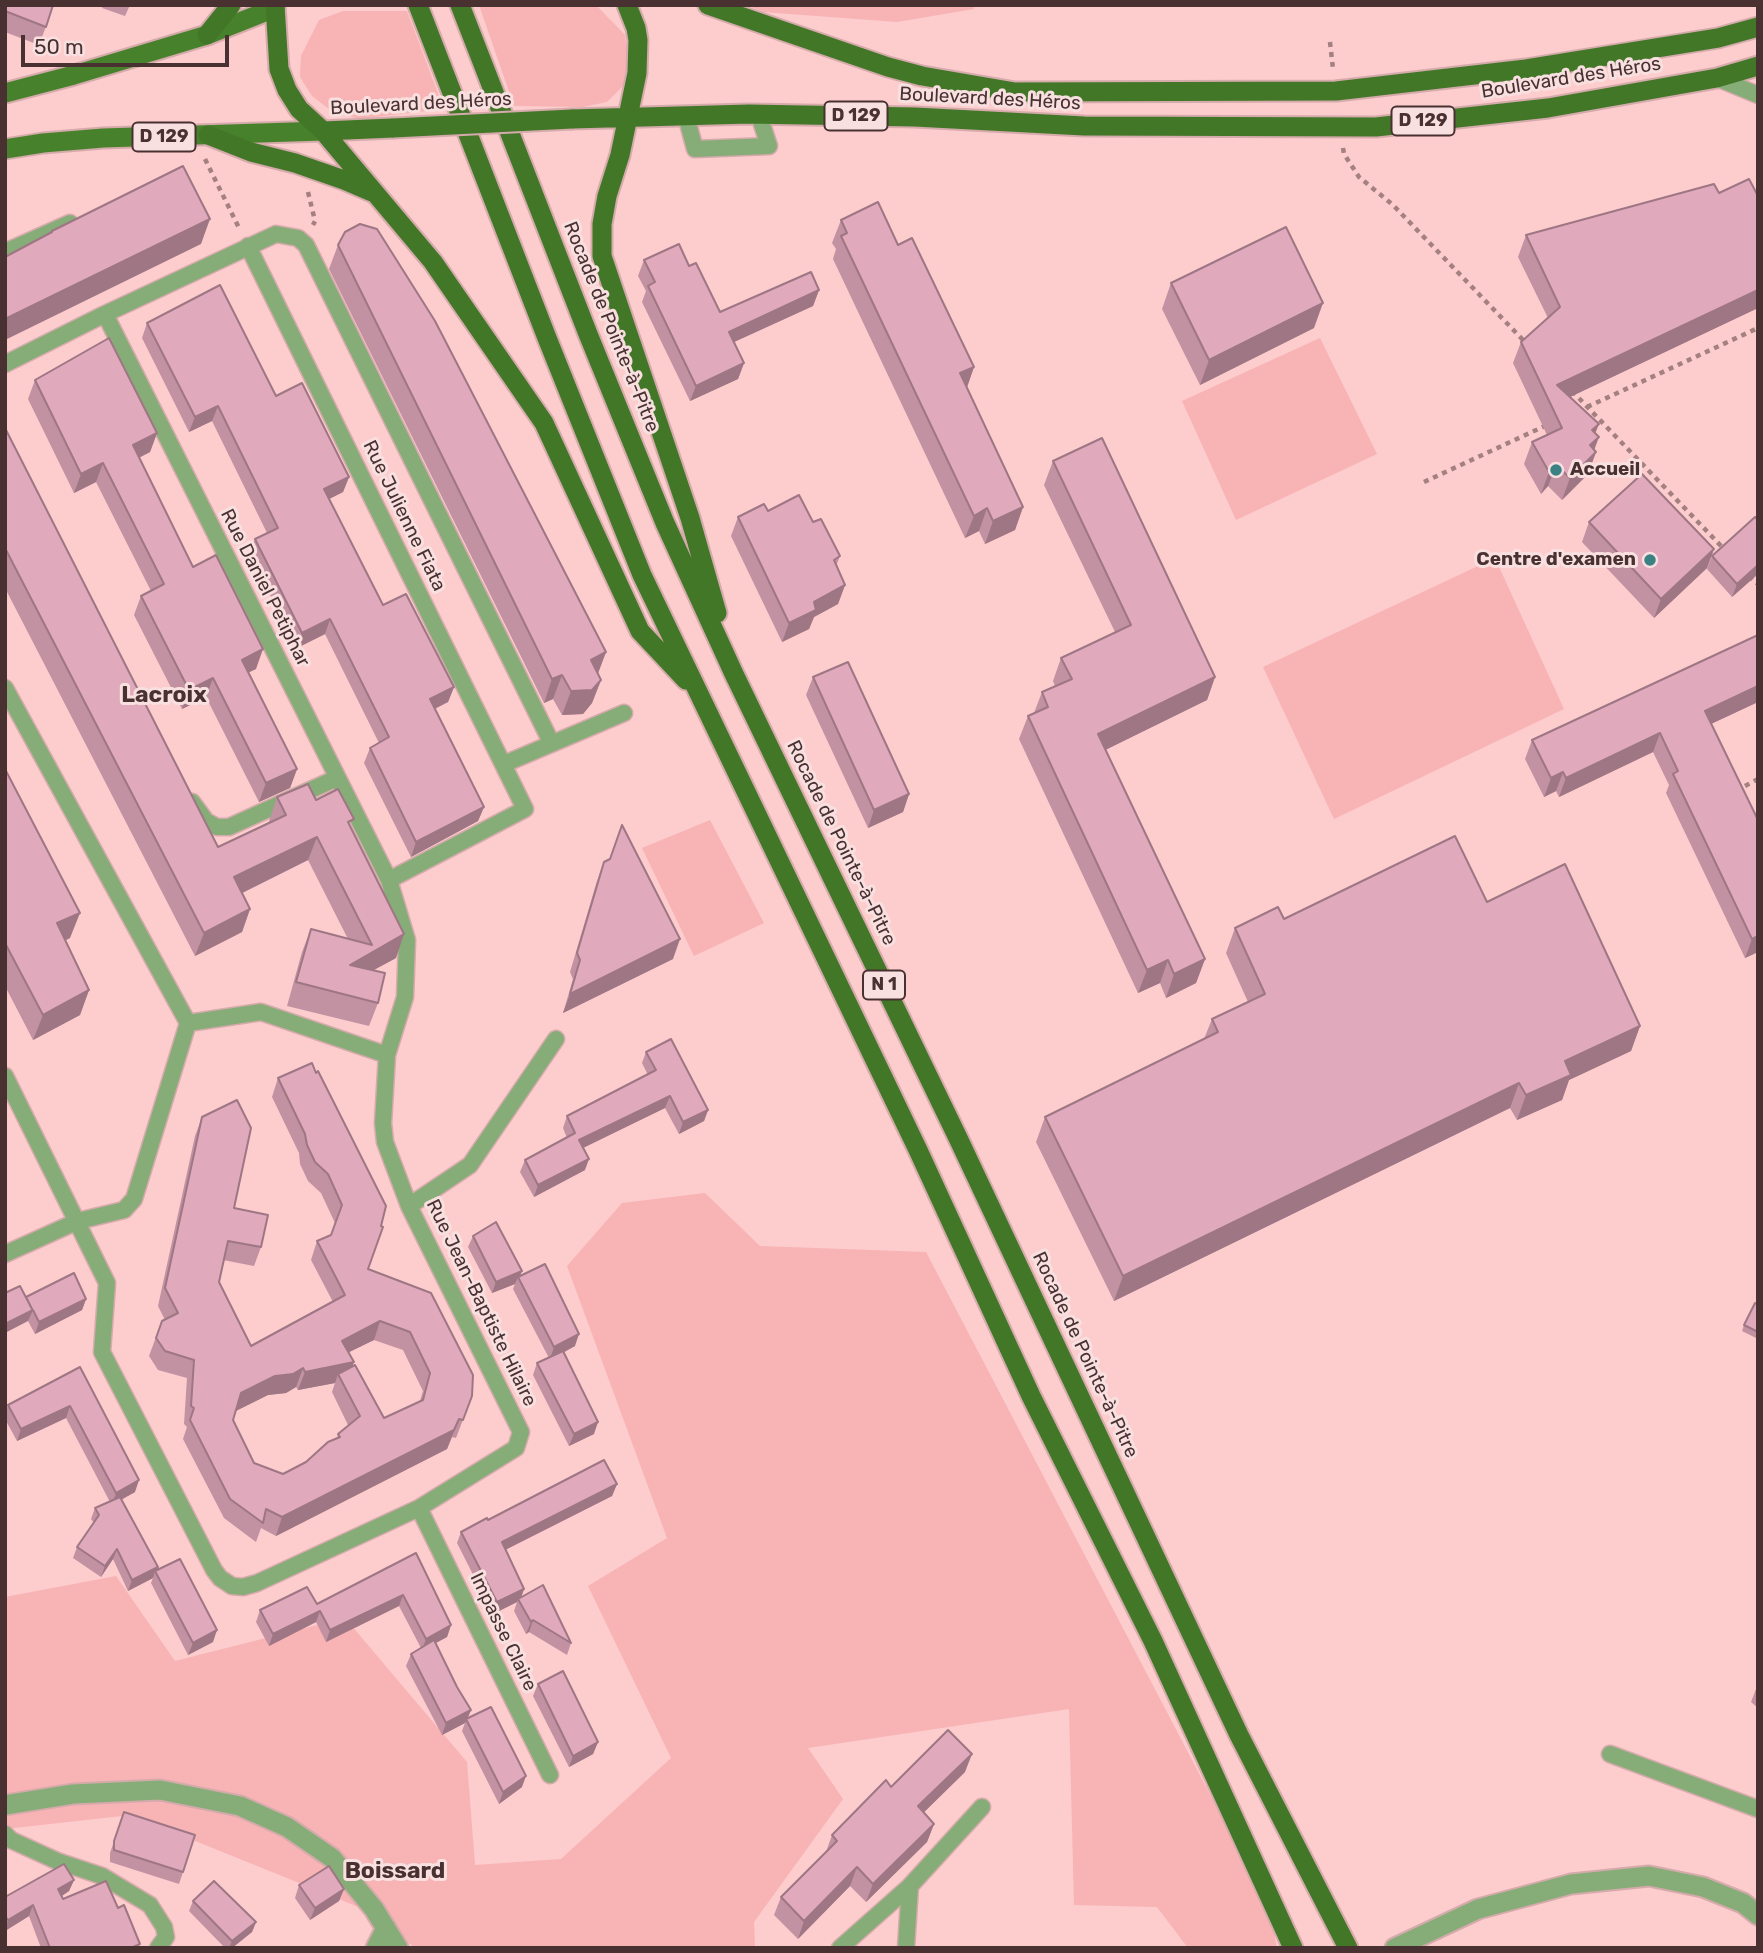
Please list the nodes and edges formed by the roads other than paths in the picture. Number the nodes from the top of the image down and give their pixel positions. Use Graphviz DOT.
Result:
graph roads {
  1 [pos="231,5"];
  2 [pos="418,5"];
  3 [pos="460,5"];
  4 [pos="627,5"];
  5 [pos="708,5"];
  6 [pos="281,6"];
  7 [pos="1758,27"];
  8 [pos="207,35"];
  9 [pos="1758,66"];
  10 [pos="1717,78"];
  11 [pos="5,93"];
  12 [pos="1758,95"];
  13 [pos="759,115"];
  14 [pos="628,116"];
  15 [pos="686,116"];
  16 [pos="323,131"];
  17 [pos="201,136"];
  18 [pos="5,149"];
  19 [pos="379,195"];
  20 [pos="81,218"];
  21 [pos="248,246"];
  22 [pos="5,252"];
  23 [pos="105,314"];
  24 [pos="5,364"];
  25 [pos="734,674"];
  26 [pos="5,688"];
  27 [pos="698,694"];
  28 [pos="624,713"];
  29 [pos="551,742"];
  30 [pos="503,764"];
  31 [pos="337,778"];
  32 [pos="182,782"];
  33 [pos="390,880"];
  34 [pos="188,1023"];
  35 [pos="556,1039"];
  36 [pos="387,1055"];
  37 [pos="5,1076"];
  38 [pos="409,1206"];
  39 [pos="78,1222"];
  40 [pos="5,1254"];
  41 [pos="419,1508"];
  42 [pos="1610,1754"];
  43 [pos="550,1775"];
  44 [pos="5,1805"];
  45 [pos="982,1807"];
  46 [pos="1758,1809"];
  47 [pos="5,1834"];
  48 [pos="910,1886"];
  49 [pos="1758,1915"];
  50 [pos="386,1928"];
  51 [pos="158,1948"];
  52 [pos="376,1948"];
  53 [pos="398,1948"];
  54 [pos="840,1948"];
  55 [pos="906,1948"];
  56 [pos="1293,1948"];
  57 [pos="1348,1948"];
  58 [pos="1395,1948"];
  1 -- 8 [label="highway"];
  2 -- 27 [label="highway, N 1"];
  3 -- 25 [label="highway, Rocade de Pointe-à-Pitre / N 1"];
  4 -- 14 [label="highway"];
  5 -- 7 [label="highway, Boulevard des Héros / D 129"];
  6 -- 8 [label="main road"];
  6 -- 16 [label="highway"];
  8 -- 11 [label="main road"];
  9 -- 10 [label="highway, Boulevard des Héros / D 129"];
  10 -- 12 [label="lane"];
  10 -- 13 [label="highway, Boulevard des Héros / D 129"];
  13 -- 15 [label="highway, Boulevard des Héros / D 129"];
  13 -- 15 [label="lane"];
  14 -- 15 [label="highway, Boulevard des Héros / D 129"];
  14 -- 16 [label="highway, Boulevard des Héros, bridge"];
  14 -- 25 [label="highway"];
  16 -- 17 [label="main road, Boulevard des Héros / D 129"];
  16 -- 19 [label="highway"];
  17 -- 18 [label="main road, Boulevard des Héros / D 129"];
  17 -- 19 [label="highway"];
  19 -- 27 [label="highway"];
  20 -- 22 [label="lane"];
  21 -- 23 [label="lane"];
  21 -- 29 [label="lane"];
  21 -- 30 [label="lane, Rue Julienne Fiata"];
  23 -- 24 [label="lane"];
  23 -- 31 [label="lane, Rue Daniel Petiphar"];
  25 -- 57 [label="highway, Rocade de Pointe-à-Pitre / N 1"];
  26 -- 34 [label="lane"];
  27 -- 56 [label="highway, N 1"];
  28 -- 29 [label="lane"];
  29 -- 30 [label="lane"];
  30 -- 33 [label="lane, Rue Julienne Fiata"];
  31 -- 32 [label="lane"];
  31 -- 33 [label="lane, Rue Daniel Petiphar"];
  33 -- 36 [label="lane, Rue Jean-Baptiste Hilaire"];
  34 -- 36 [label="lane"];
  34 -- 39 [label="lane"];
  35 -- 38 [label="lane"];
  36 -- 38 [label="lane, Rue Jean-Baptiste Hilaire"];
  37 -- 39 [label="lane, Rue Jean-Baptiste Hilaire"];
  38 -- 41 [label="lane, Rue Jean-Baptiste Hilaire"];
  39 -- 40 [label="lane"];
  39 -- 41 [label="lane, Rue Jean-Baptiste Hilaire"];
  41 -- 43 [label="lane, Impasse Claire"];
  42 -- 46 [label="lane"];
  44 -- 50 [label="street"];
  45 -- 48 [label="lane"];
  47 -- 51 [label="lane"];
  48 -- 54 [label="lane"];
  48 -- 55 [label="lane"];
  49 -- 58 [label="street"];
  50 -- 52 [label="street"];
  50 -- 53 [label="street"];
}
